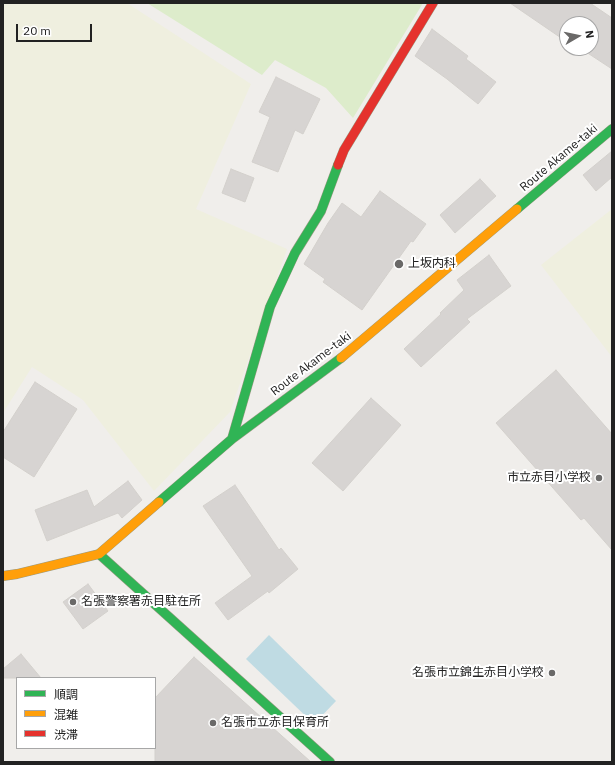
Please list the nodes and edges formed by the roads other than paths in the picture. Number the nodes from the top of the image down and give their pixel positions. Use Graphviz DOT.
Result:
graph roads {
  1 [pos="433,3"];
  2 [pos="612,129"];
  3 [pos="232,439"];
  4 [pos="99,554"];
  5 [pos="3,576"];
  6 [pos="330,762"];
  1 -- 3 [label="street"];
  2 -- 3 [label="street, Route Akame-taki"];
  3 -- 4 [label="street, Route Akame-taki"];
  4 -- 5 [label="street, Route Akame-taki"];
  4 -- 6 [label="street"];
}
